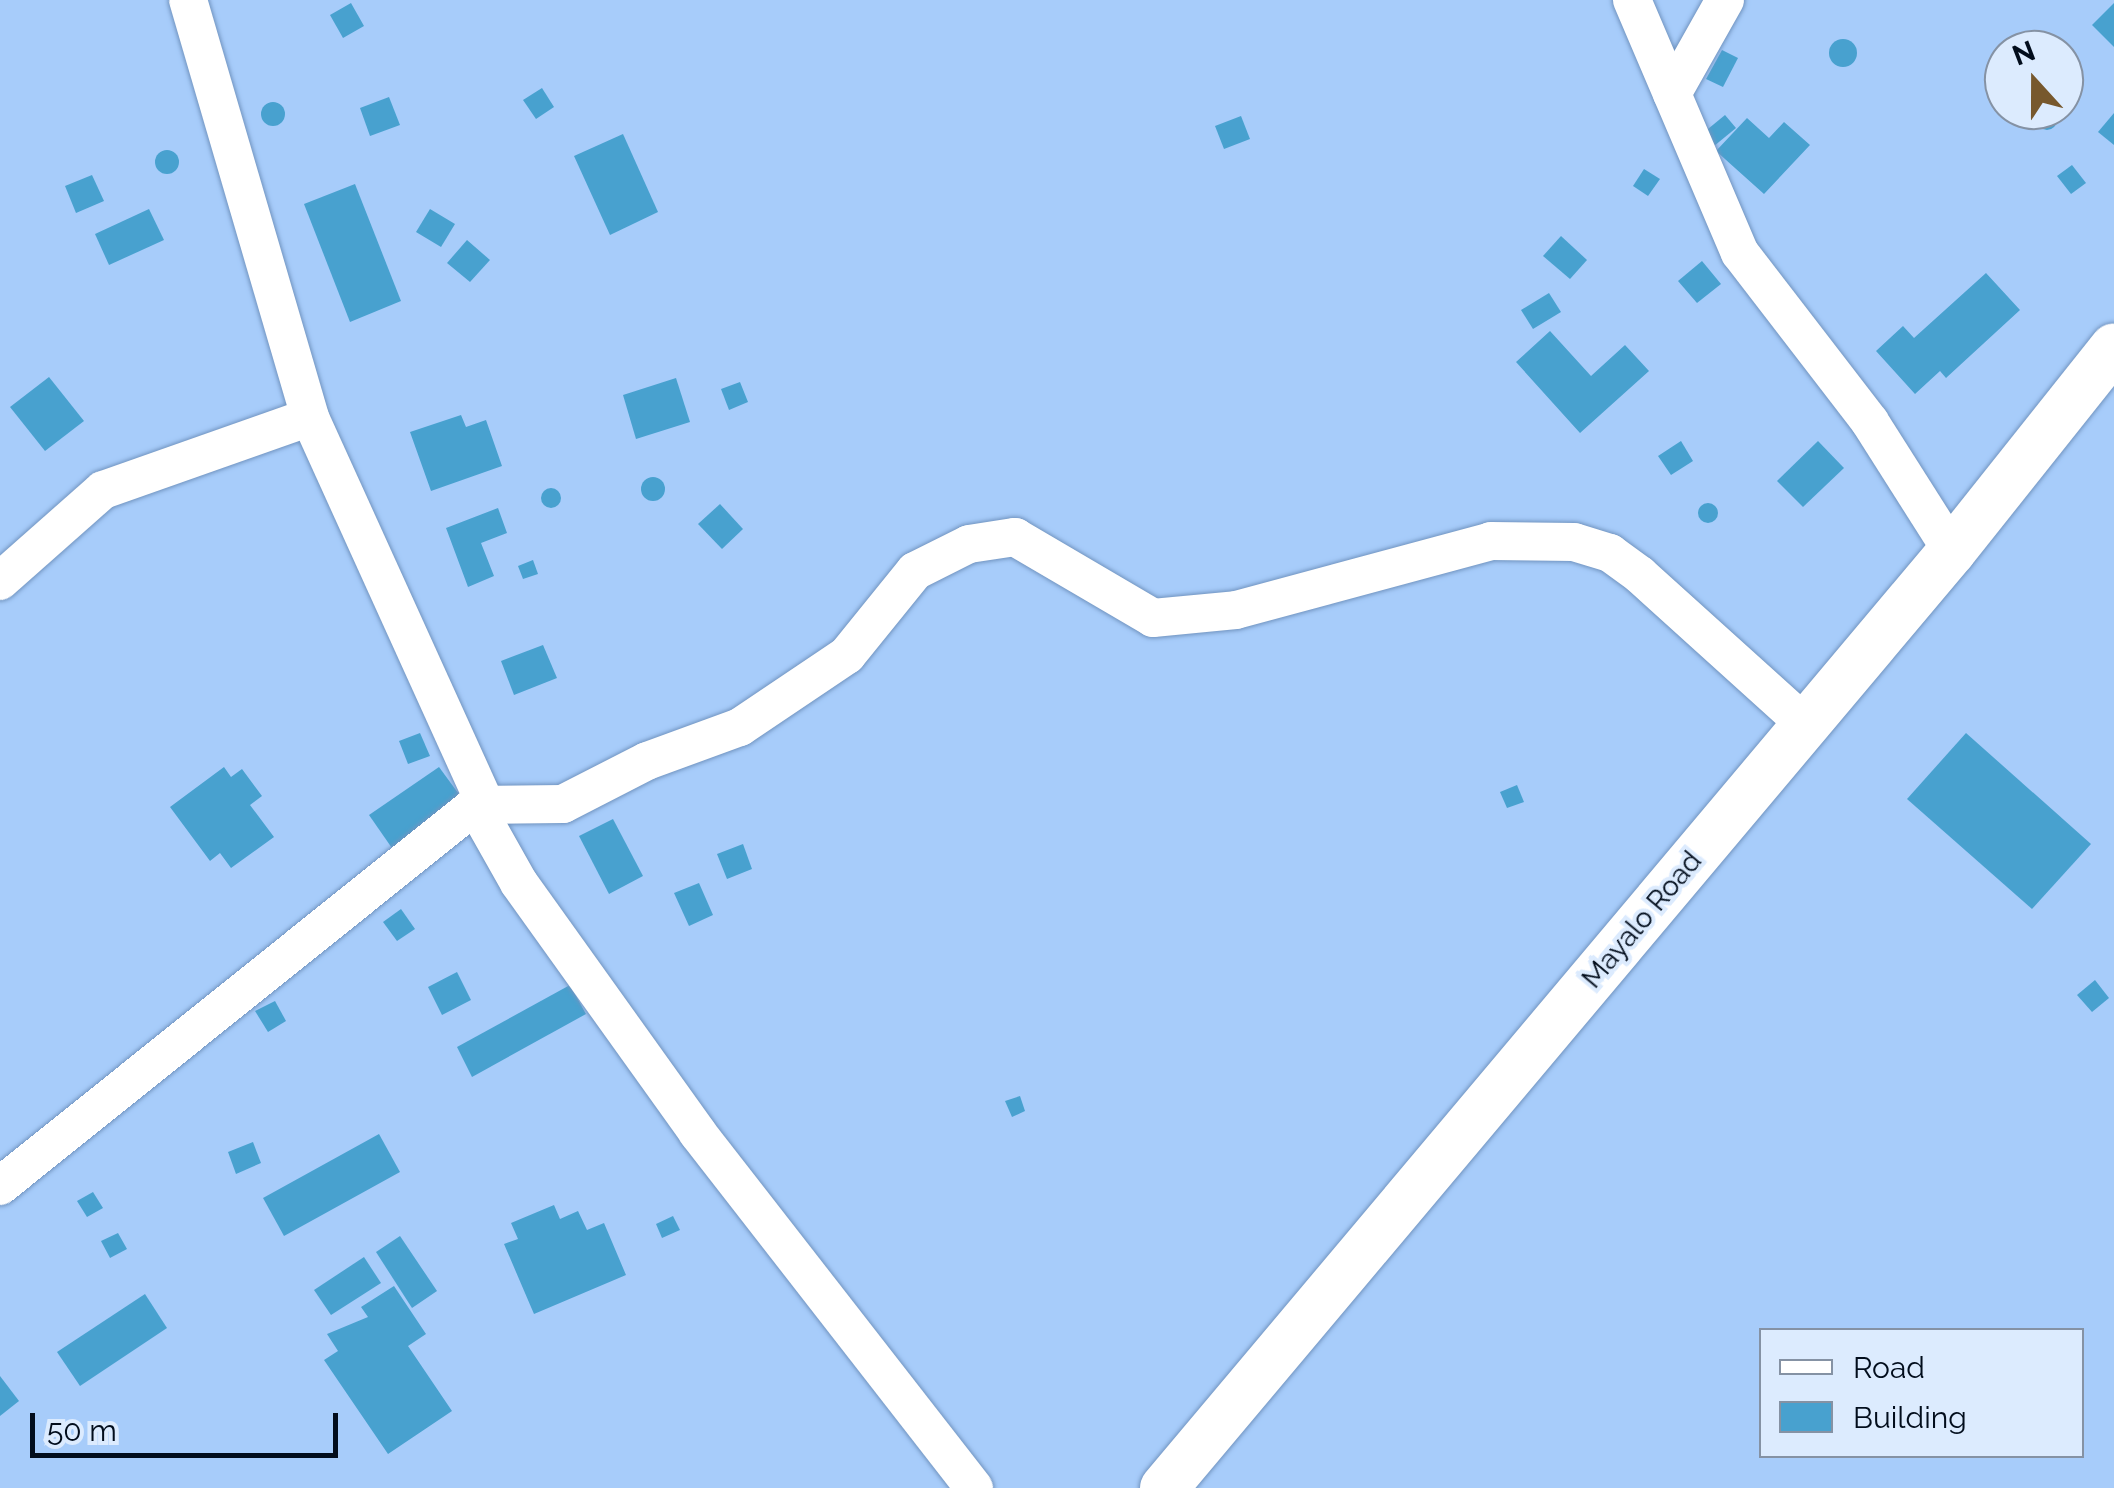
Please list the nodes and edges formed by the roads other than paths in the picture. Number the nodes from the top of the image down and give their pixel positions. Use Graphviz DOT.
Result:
graph roads {
  1 [pos="188,0"];
  2 [pos="1632,0"];
  3 [pos="1724,0"];
  4 [pos="1672,94"];
  5 [pos="2114,347"];
  6 [pos="310,417"];
  7 [pos="1952,551"];
  8 [pos="0,581"];
  9 [pos="1806,725"];
  10 [pos="475,805"];
  11 [pos="0,1186"];
  12 [pos="974,1488"];
  13 [pos="1164,1488"];
  1 -- 6 [label="street"];
  2 -- 4 [label="street"];
  3 -- 4 [label="street"];
  4 -- 7 [label="street"];
  5 -- 7 [label="street, Mayalo Road"];
  6 -- 8 [label="street"];
  6 -- 10 [label="street"];
  7 -- 9 [label="street, Mayalo Road"];
  9 -- 10 [label="street"];
  9 -- 13 [label="street, Mayalo Road"];
  10 -- 11 [label="street"];
  10 -- 12 [label="street"];
}
